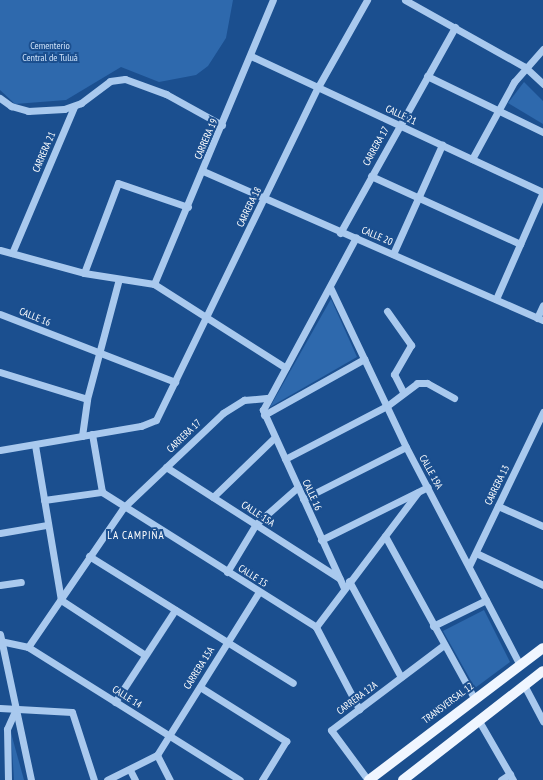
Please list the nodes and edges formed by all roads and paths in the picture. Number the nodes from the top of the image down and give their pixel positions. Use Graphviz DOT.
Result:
graph roads {
  1 [pos="273,0"];
  2 [pos="367,0"];
  3 [pos="405,0"];
  4 [pos="455,28"];
  5 [pos="543,49"];
  6 [pos="251,56"];
  7 [pos="525,67"];
  8 [pos="427,76"];
  9 [pos="543,84"];
  10 [pos="318,87"];
  11 [pos="0,98"];
  12 [pos="74,107"];
  13 [pos="498,110"];
  14 [pos="222,125"];
  15 [pos="399,125"];
  16 [pos="543,132"];
  17 [pos="442,145"];
  18 [pos="472,160"];
  19 [pos="203,171"];
  20 [pos="371,176"];
  21 [pos="543,192"];
  22 [pos="417,197"];
  23 [pos="264,200"];
  24 [pos="188,207"];
  25 [pos="340,233"];
  26 [pos="356,237"];
  27 [pos="520,244"];
  28 [pos="0,250"];
  29 [pos="12,253"];
  30 [pos="393,254"];
  31 [pos="84,273"];
  32 [pos="119,279"];
  33 [pos="154,284"];
  34 [pos="330,286"];
  35 [pos="496,299"];
  36 [pos="543,305"];
  37 [pos="387,311"];
  38 [pos="0,314"];
  39 [pos="205,317"];
  40 [pos="540,319"];
  41 [pos="98,353"];
  42 [pos="364,358"];
  43 [pos="286,368"];
  44 [pos="0,372"];
  45 [pos="175,382"];
  46 [pos="403,392"];
  47 [pos="269,398"];
  48 [pos="454,398"];
  49 [pos="87,399"];
  50 [pos="387,406"];
  51 [pos="543,412"];
  52 [pos="264,413"];
  53 [pos="92,434"];
  54 [pos="82,436"];
  55 [pos="274,437"];
  56 [pos="35,445"];
  57 [pos="406,447"];
  58 [pos="0,450"];
  59 [pos="285,459"];
  60 [pos="166,467"];
  61 [pos="298,487"];
  62 [pos="428,487"];
  63 [pos="102,492"];
  64 [pos="418,492"];
  65 [pos="213,497"];
  66 [pos="303,499"];
  67 [pos="44,500"];
  68 [pos="498,506"];
  69 [pos="123,508"];
  70 [pos="256,524"];
  71 [pos="47,525"];
  72 [pos="543,526"];
  73 [pos="0,533"];
  74 [pos="384,536"];
  75 [pos="321,540"];
  76 [pos="476,553"];
  77 [pos="89,556"];
  78 [pos="469,566"];
  79 [pos="227,572"];
  80 [pos="339,578"];
  81 [pos="20,582"];
  82 [pos="350,582"];
  83 [pos="0,585"];
  84 [pos="543,585"];
  85 [pos="344,588"];
  86 [pos="259,592"];
  87 [pos="60,600"];
  88 [pos="486,600"];
  89 [pos="175,610"];
  90 [pos="433,626"];
  91 [pos="316,627"];
  92 [pos="0,638"];
  93 [pos="227,642"];
  94 [pos="444,645"];
  95 [pos="28,647"];
  96 [pos="543,648"];
  97 [pos="145,655"];
  98 [pos="520,665"];
  99 [pos="543,671"];
  100 [pos="401,677"];
  101 [pos="293,683"];
  102 [pos="524,685"];
  103 [pos="200,687"];
  104 [pos="474,698"];
  105 [pos="115,702"];
  106 [pos="0,708"];
  107 [pos="359,709"];
  108 [pos="14,710"];
  109 [pos="479,721"];
  110 [pos="543,721"];
  111 [pos="169,735"];
  112 [pos="157,755"];
  113 [pos="130,770"];
  114 [pos="511,777"];
  115 [pos="8,780"];
  116 [pos="31,780"];
  117 [pos="94,780"];
  118 [pos="107,780"];
  119 [pos="135,780"];
  120 [pos="170,780"];
  121 [pos="240,780"];
  122 [pos="262,780"];
  123 [pos="368,780"];
  124 [pos="403,780"];
  125 [pos="501,780"];
  1 -- 6 [label="street, CARRERA 19"];
  2 -- 10 [label="street, CARRERA 18"];
  3 -- 4 [label="street"];
  4 -- 7 [label="street"];
  4 -- 8 [label="street, CARRERA 17"];
  5 -- 7 [label="street"];
  6 -- 10 [label="street, CALLE 21"];
  6 -- 14 [label="street, CARRERA 19"];
  7 -- 9 [label="street"];
  7 -- 13 [label="street"];
  8 -- 13 [label="street"];
  8 -- 15 [label="street, CARRERA 17"];
  10 -- 15 [label="street, CALLE 21"];
  10 -- 23 [label="street, CARRERA 18"];
  11 -- 12 [label="street"];
  12 -- 14 [label="street"];
  12 -- 29 [label="street, CARRERA 21"];
  13 -- 16 [label="street"];
  13 -- 18 [label="street"];
  14 -- 19 [label="street, CARRERA 19"];
  15 -- 17 [label="street, CALLE 21"];
  15 -- 20 [label="street, CARRERA 17"];
  17 -- 18 [label="street, CALLE 21"];
  17 -- 22 [label="street"];
  18 -- 21 [label="street, CALLE 21"];
  19 -- 23 [label="street, CALLE 20"];
  19 -- 24 [label="street, CARRERA 19"];
  20 -- 22 [label="street"];
  20 -- 25 [label="street, CARRERA 17"];
  21 -- 27 [label="street"];
  22 -- 27 [label="street"];
  22 -- 30 [label="street"];
  23 -- 25 [label="street, CALLE 20"];
  23 -- 39 [label="street, CARRERA 18"];
  24 -- 31 [label="street"];
  24 -- 33 [label="street, CARRERA 19"];
  25 -- 26 [label="street, CALLE 20"];
  26 -- 30 [label="street, CALLE 20"];
  26 -- 34 [label="street"];
  27 -- 35 [label="street"];
  28 -- 29 [label="street"];
  29 -- 31 [label="street"];
  30 -- 35 [label="street, CALLE 20"];
  31 -- 32 [label="street"];
  32 -- 33 [label="street"];
  32 -- 41 [label="street"];
  33 -- 39 [label="street"];
  34 -- 42 [label="street, CALLE 19A"];
  34 -- 43 [label="street"];
  35 -- 40 [label="street, CALLE 20"];
  36 -- 40 [label="street"];
  37 -- 46 [label="street"];
  38 -- 41 [label="street, CALLE 16"];
  39 -- 43 [label="street"];
  39 -- 45 [label="street, CARRERA 18"];
  41 -- 45 [label="street, CALLE 16"];
  41 -- 49 [label="street"];
  42 -- 50 [label="street, CALLE 19A"];
  42 -- 52 [label="street"];
  43 -- 47 [label="street"];
  44 -- 49 [label="street"];
  45 -- 53 [label="street, CARRERA 18"];
  46 -- 48 [label="street"];
  46 -- 50 [label="street"];
  47 -- 52 [label="street"];
  47 -- 60 [label="street, CARRERA 17"];
  49 -- 54 [label="street"];
  50 -- 57 [label="street, CALLE 19A"];
  50 -- 59 [label="street"];
  51 -- 68 [label="street, CARRERA 13"];
  52 -- 55 [label="street, CALLE 16"];
  53 -- 54 [label="street"];
  53 -- 63 [label="street"];
  54 -- 56 [label="street"];
  55 -- 59 [label="street, CALLE 16"];
  55 -- 65 [label="street"];
  56 -- 58 [label="street"];
  56 -- 67 [label="street"];
  57 -- 62 [label="street, CALLE 19A"];
  57 -- 66 [label="street"];
  59 -- 61 [label="street, CALLE 16"];
  60 -- 65 [label="street, CALLE 15A"];
  60 -- 69 [label="street, CARRERA 17"];
  61 -- 66 [label="street, CALLE 16"];
  61 -- 70 [label="street"];
  62 -- 64 [label="street"];
  62 -- 78 [label="street, CALLE 19A"];
  63 -- 67 [label="street"];
  63 -- 69 [label="street, CALLE 15"];
  64 -- 74 [label="street"];
  64 -- 75 [label="street"];
  65 -- 70 [label="street, CALLE 15A"];
  66 -- 75 [label="street, CALLE 16"];
  67 -- 71 [label="street"];
  68 -- 72 [label="street"];
  68 -- 76 [label="street, CARRERA 13"];
  69 -- 77 [label="street, CARRERA 17"];
  69 -- 79 [label="street, CALLE 15"];
  70 -- 79 [label="street"];
  70 -- 80 [label="street, CALLE 15A"];
  71 -- 73 [label="street"];
  71 -- 87 [label="street"];
  74 -- 82 [label="street"];
  74 -- 90 [label="street"];
  75 -- 80 [label="street, CALLE 16"];
  76 -- 78 [label="street, CARRERA 13"];
  76 -- 84 [label="street"];
  77 -- 87 [label="street, CARRERA 17"];
  77 -- 89 [label="street"];
  78 -- 88 [label="street, CALLE 19A"];
  79 -- 86 [label="street, CALLE 15"];
  80 -- 85 [label="street, CALLE 16"];
  81 -- 83 [label="street"];
  82 -- 85 [label="street"];
  82 -- 100 [label="street"];
  85 -- 91 [label="street"];
  86 -- 91 [label="street, CALLE 15"];
  86 -- 93 [label="street, CARRERA 15A"];
  87 -- 95 [label="street, CARRERA 17"];
  87 -- 97 [label="street"];
  88 -- 90 [label="street"];
  88 -- 98 [label="street, CALLE 19A"];
  89 -- 93 [label="street"];
  89 -- 97 [label="street"];
  90 -- 94 [label="street"];
  91 -- 107 [label="street"];
  92 -- 95 [label="street, CALLE 14"];
  92 -- 108 [label="street"];
  93 -- 101 [label="street"];
  93 -- 103 [label="street, CARRERA 15A"];
  94 -- 100 [label="street, CARRERA 12A"];
  94 -- 104 [label="street"];
  95 -- 105 [label="street, CALLE 14"];
  96 -- 98 [label="main road, TRANSVERSAL 12"];
  97 -- 105 [label="street"];
  98 -- 104 [label="main road, TRANSVERSAL 12"];
  99 -- 102 [label="main road"];
  100 -- 107 [label="street, CARRERA 12A"];
  102 -- 109 [label="main road"];
  102 -- 110 [label="street"];
  103 -- 111 [label="street, CARRERA 15A"];
  103 -- 122 [label="street"];
  104 -- 123 [label="main road, TRANSVERSAL 12"];
  105 -- 111 [label="street, CALLE 14"];
  106 -- 108 [label="street"];
  107 -- 123 [label="street, CARRERA 12A"];
  108 -- 115 [label="street"];
  108 -- 116 [label="street"];
  108 -- 117 [label="street"];
  109 -- 114 [label="street"];
  109 -- 124 [label="main road"];
  111 -- 112 [label="street, CARRERA 15A"];
  111 -- 121 [label="street, CALLE 14"];
  112 -- 113 [label="street"];
  112 -- 120 [label="street"];
  113 -- 118 [label="street"];
  113 -- 119 [label="street"];
  114 -- 125 [label="street"];
}
